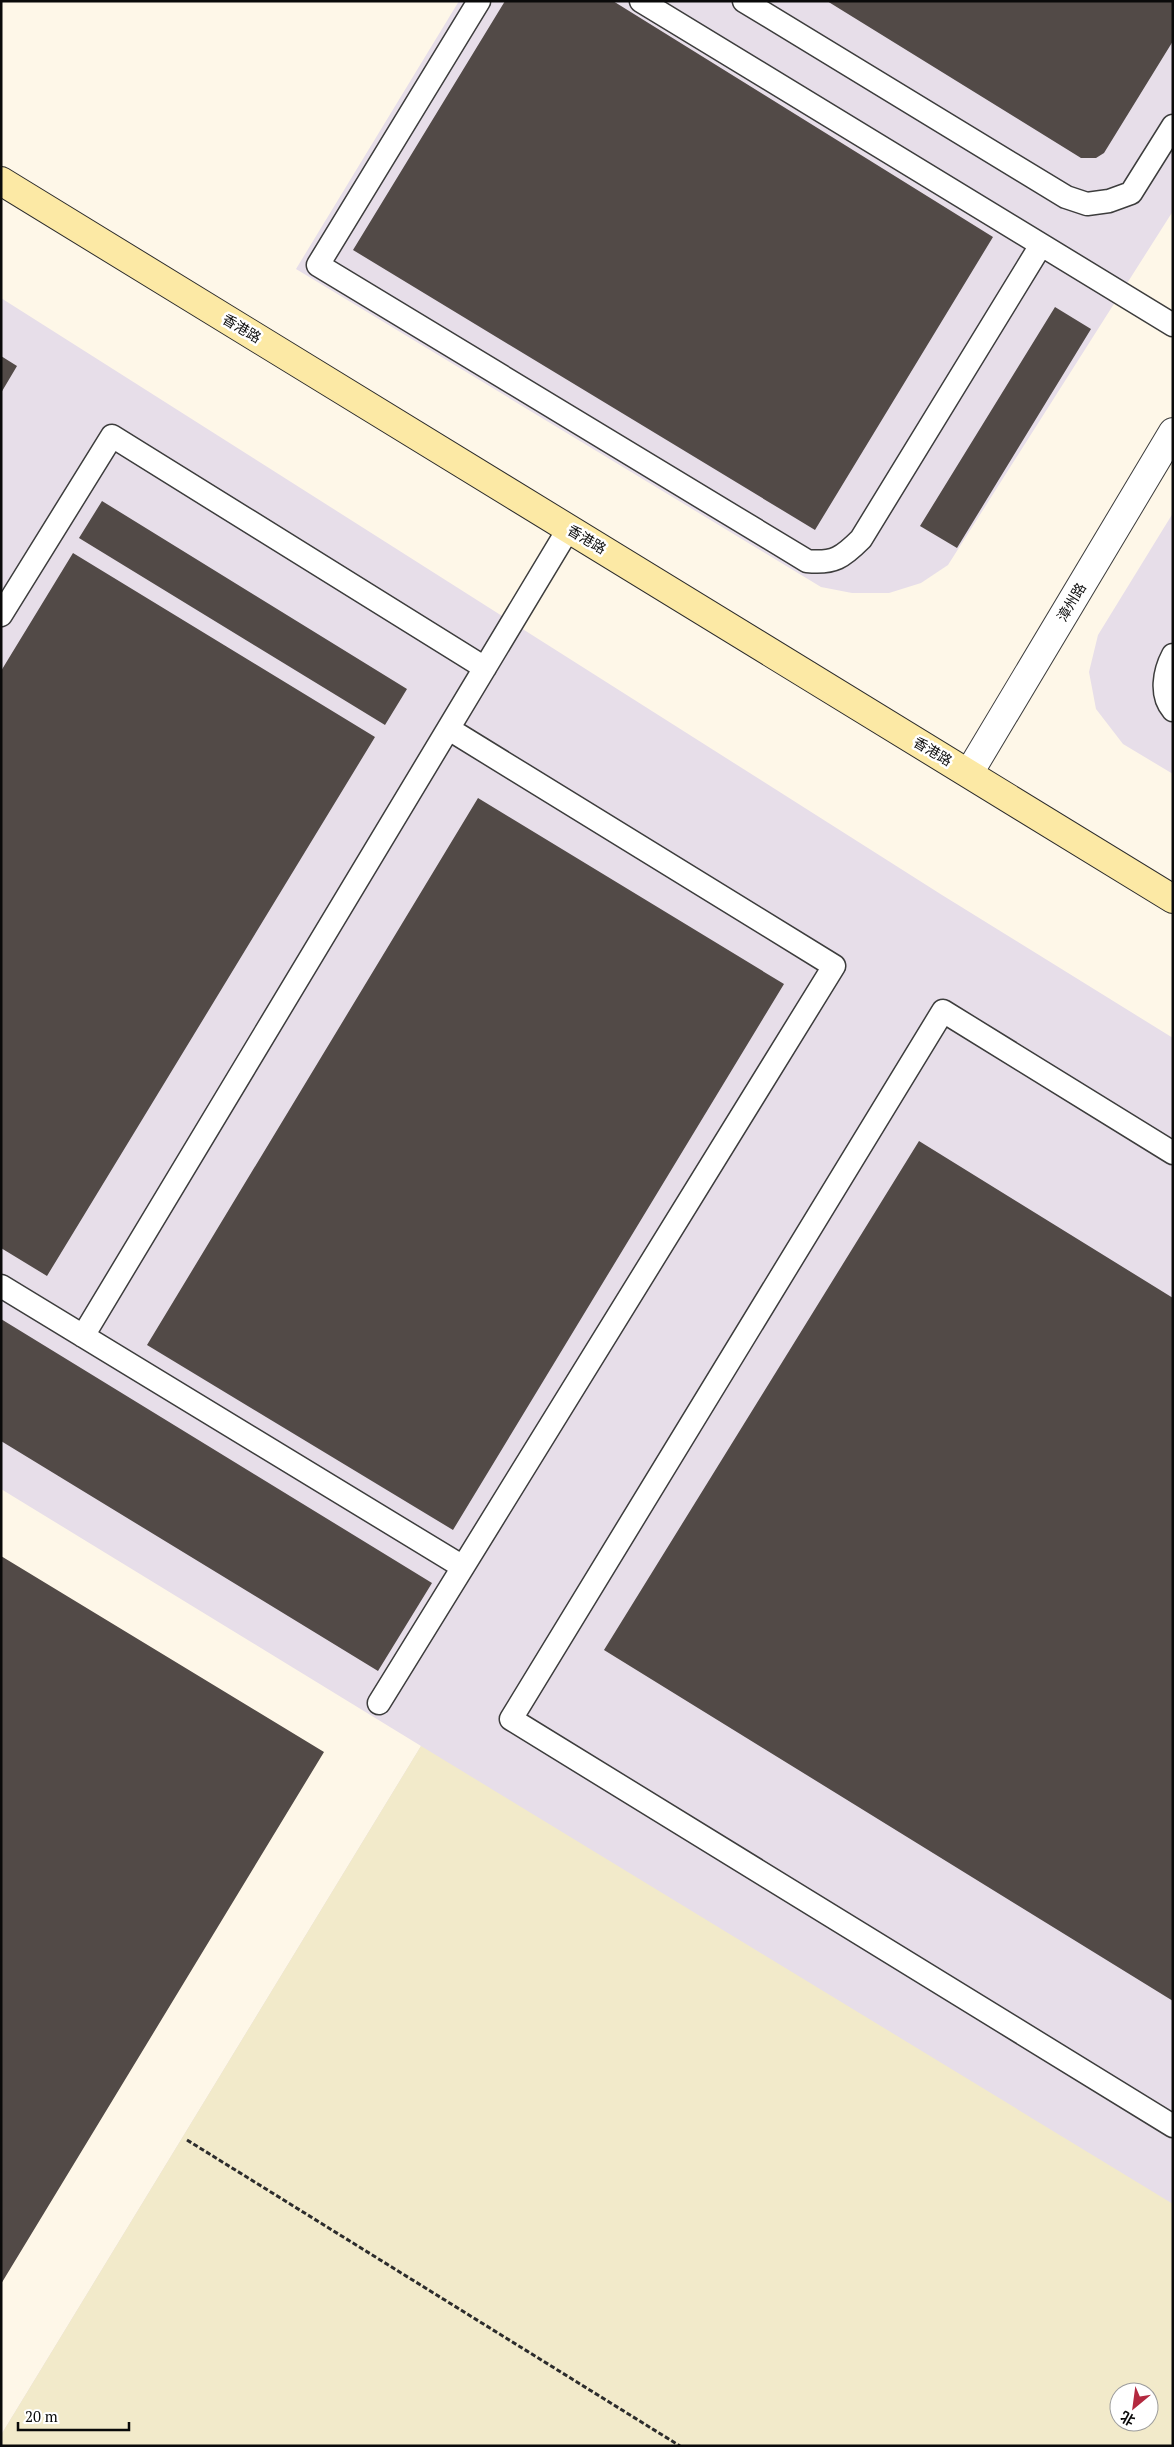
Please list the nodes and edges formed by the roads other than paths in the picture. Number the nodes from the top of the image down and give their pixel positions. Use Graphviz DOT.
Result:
graph roads {
  1 [pos="479,1"];
  2 [pos="641,1"];
  3 [pos="748,2"];
  4 [pos="1173,126"];
  5 [pos="1,181"];
  6 [pos="1041,245"];
  7 [pos="1173,325"];
  8 [pos="1173,432"];
  9 [pos="569,528"];
  10 [pos="1,615"];
  11 [pos="1173,655"];
  12 [pos="485,668"];
  13 [pos="1173,710"];
  14 [pos="449,729"];
  15 [pos="969,773"];
  16 [pos="1173,899"];
  17 [pos="1173,1153"];
  18 [pos="1,1286"];
  19 [pos="83,1336"];
  20 [pos="463,1567"];
  21 [pos="379,1703"];
  22 [pos="1173,2126"];
  1 -- 6 [label="lane"];
  2 -- 6 [label="lane"];
  3 -- 4 [label="lane"];
  5 -- 9 [label="street, 香港路"];
  6 -- 7 [label="lane"];
  8 -- 15 [label="street, 漳州路"];
  9 -- 12 [label="lane"];
  9 -- 15 [label="street, 香港路"];
  10 -- 12 [label="lane"];
  11 -- 13 [label="lane"];
  12 -- 14 [label="lane"];
  14 -- 19 [label="lane"];
  14 -- 20 [label="lane"];
  15 -- 16 [label="street, 香港路"];
  17 -- 22 [label="lane"];
  18 -- 19 [label="lane"];
  19 -- 20 [label="lane"];
  20 -- 21 [label="lane"];
}
